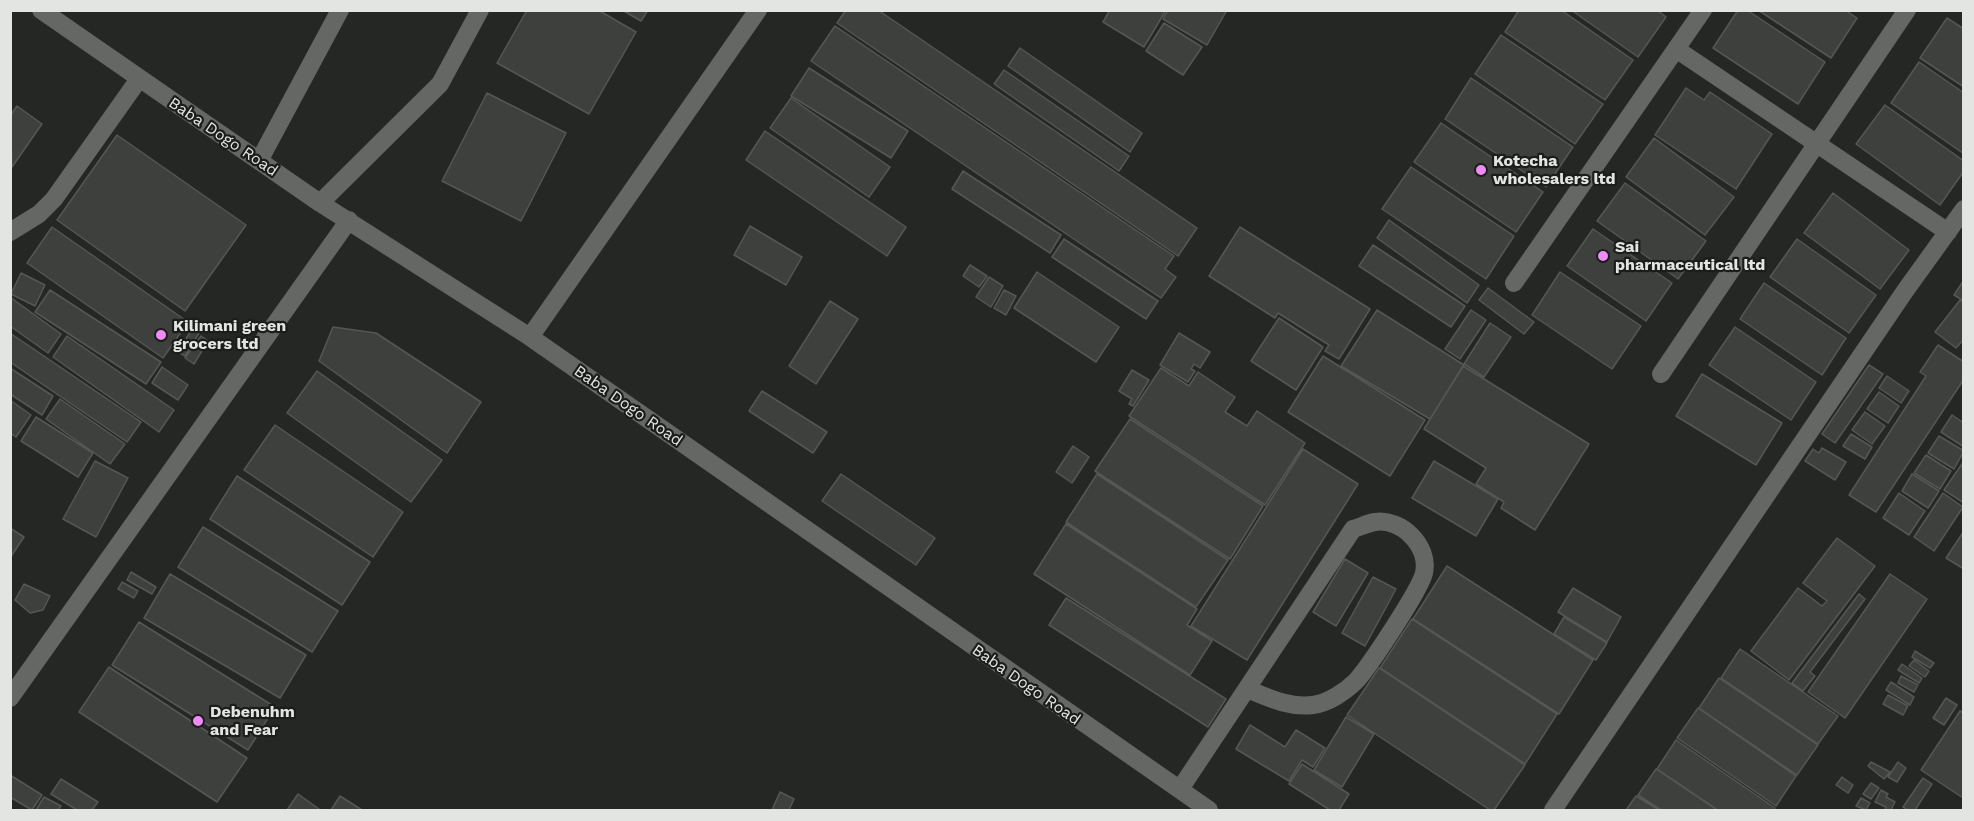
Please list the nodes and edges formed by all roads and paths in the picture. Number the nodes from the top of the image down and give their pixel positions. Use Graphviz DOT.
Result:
graph roads {
  1 [pos="41,10"];
  2 [pos="340,10"];
  3 [pos="480,10"];
  4 [pos="758,10"];
  5 [pos="1703,10"];
  6 [pos="1907,10"];
  7 [pos="1676,49"];
  8 [pos="139,79"];
  9 [pos="1815,143"];
  10 [pos="260,161"];
  11 [pos="320,203"];
  12 [pos="1964,209"];
  13 [pos="349,220"];
  14 [pos="10,232"];
  15 [pos="1948,232"];
  16 [pos="1514,283"];
  17 [pos="530,337"];
  18 [pos="1661,374"];
  19 [pos="1247,689"];
  20 [pos="10,699"];
  21 [pos="1180,789"];
  22 [pos="1209,810"];
  23 [pos="1553,810"];
  1 -- 8 [label="street, Baba Dogo Road"];
  2 -- 10 [label="street"];
  3 -- 11 [label="street"];
  4 -- 17 [label="street"];
  5 -- 7 [label="street"];
  6 -- 9 [label="street"];
  7 -- 9 [label="street"];
  7 -- 16 [label="street"];
  8 -- 10 [label="street, Baba Dogo Road"];
  8 -- 14 [label="street"];
  9 -- 15 [label="street"];
  9 -- 18 [label="street"];
  10 -- 11 [label="street, Baba Dogo Road"];
  11 -- 13 [label="street, Baba Dogo Road"];
  12 -- 15 [label="street"];
  13 -- 17 [label="street, Baba Dogo Road"];
  13 -- 20 [label="street"];
  15 -- 23 [label="street"];
  17 -- 21 [label="street, Baba Dogo Road"];
  19 -- 19 [label="street"];
  19 -- 21 [label="street"];
  21 -- 22 [label="street, Baba Dogo Road"];
}
